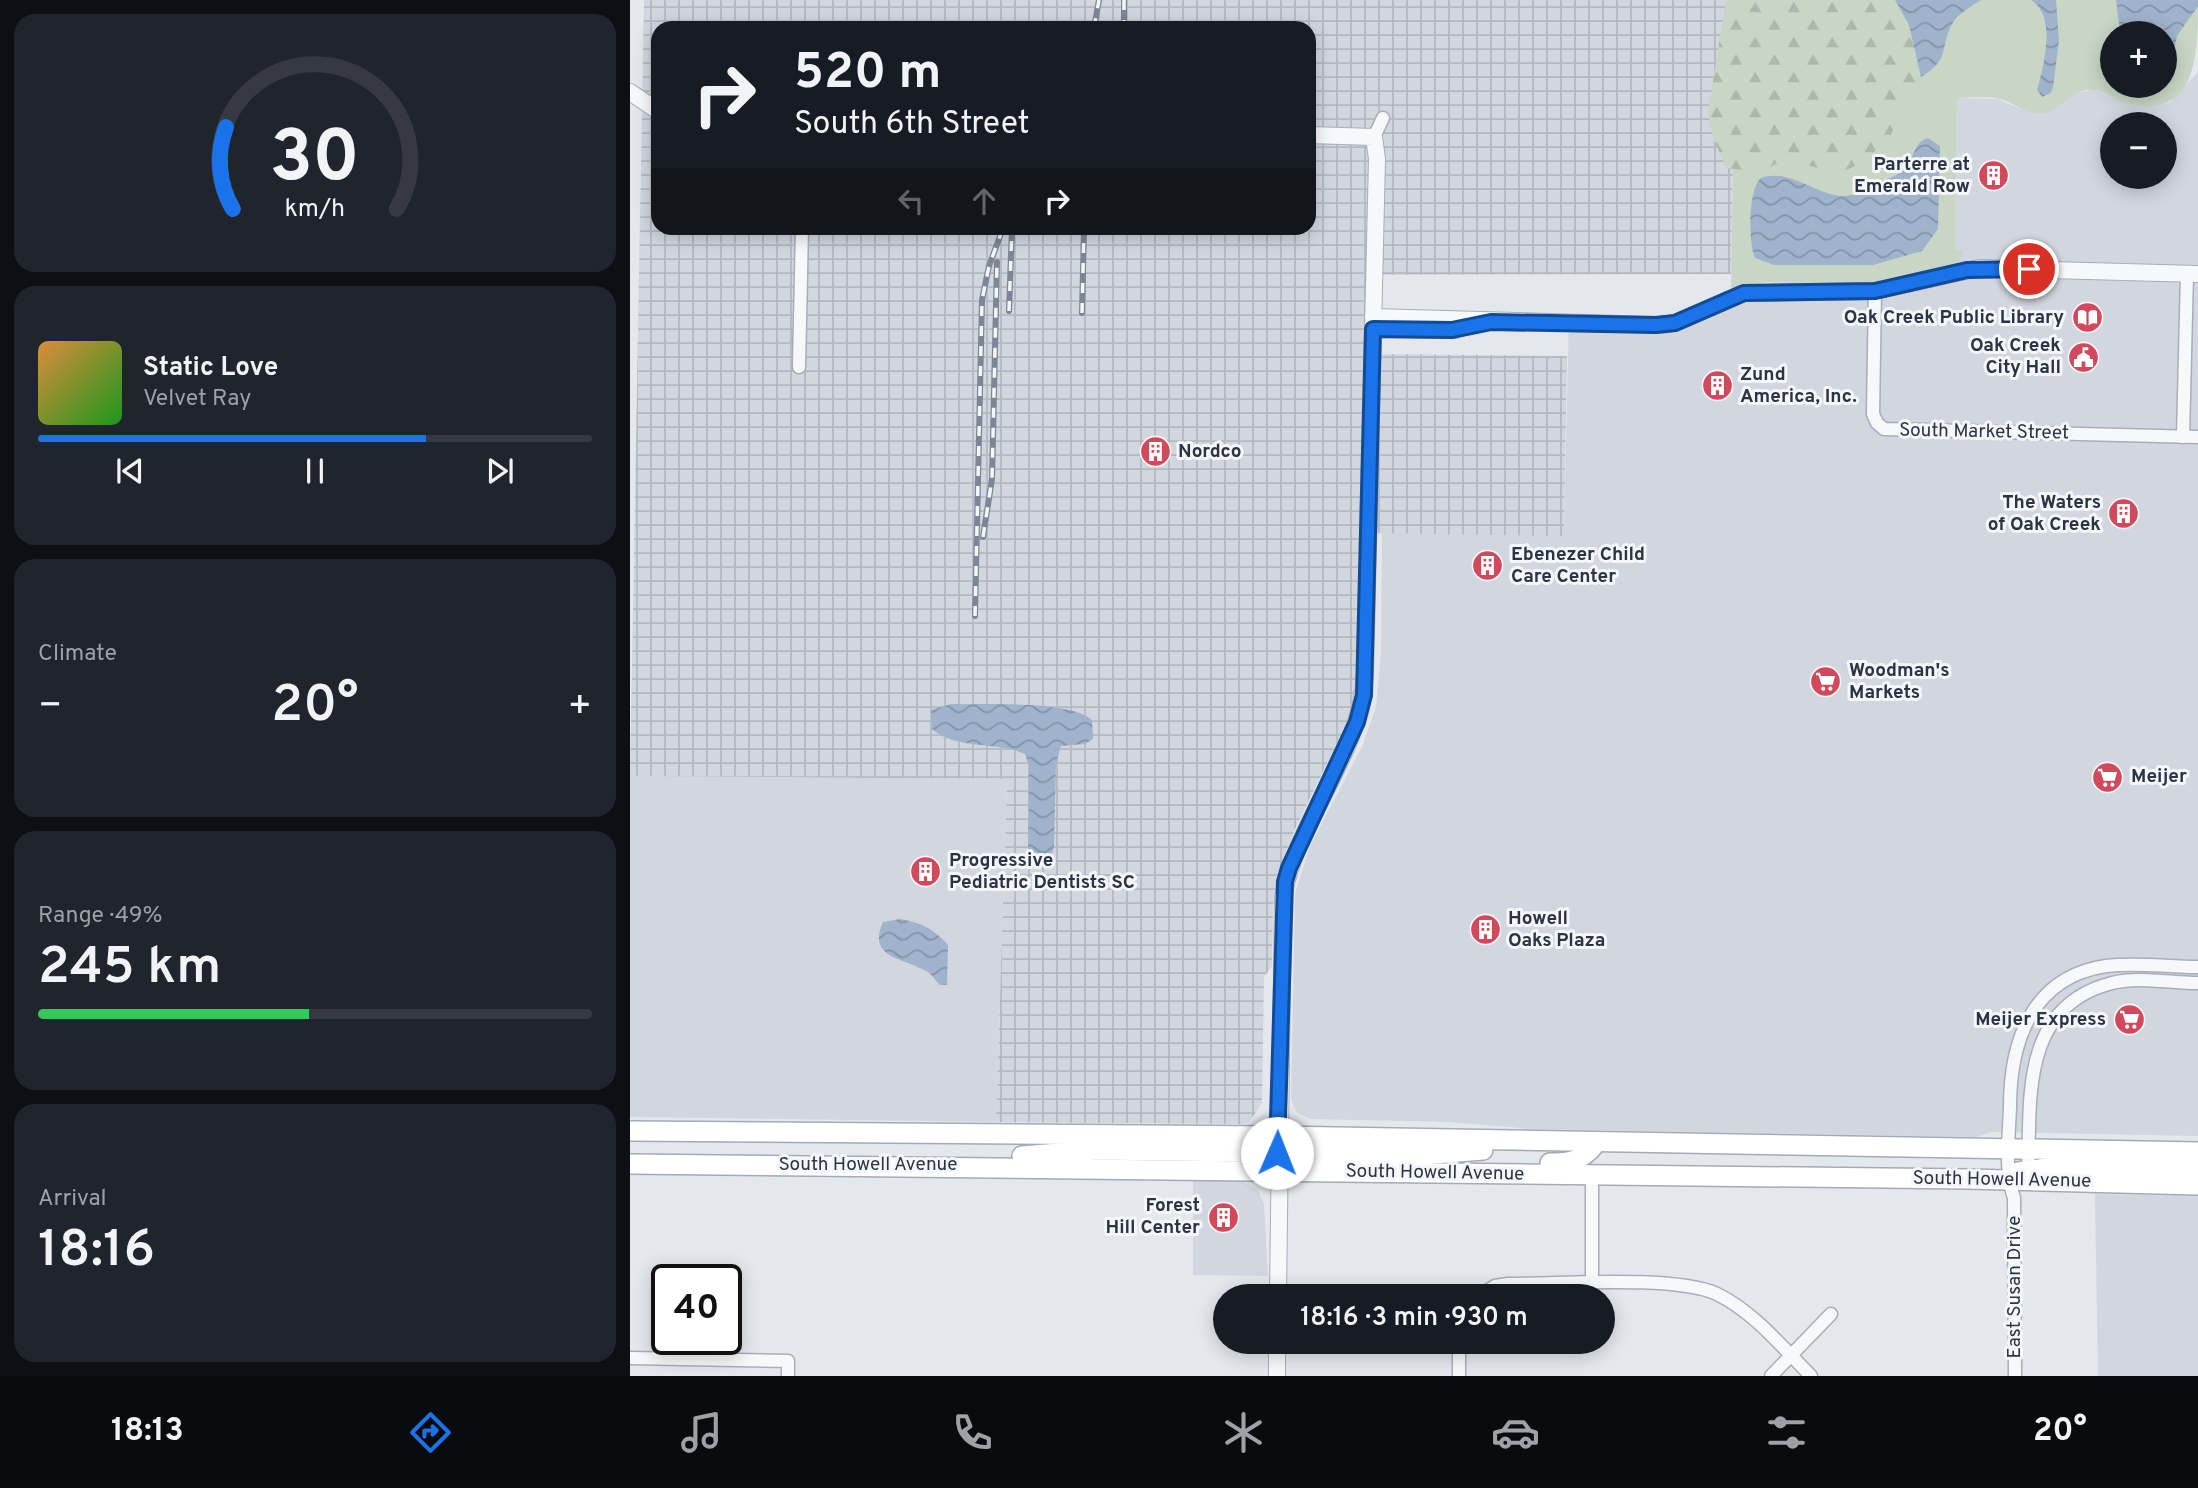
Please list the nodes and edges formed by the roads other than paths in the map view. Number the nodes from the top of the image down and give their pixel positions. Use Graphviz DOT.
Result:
graph roads {
  1 [pos="630,92"];
  2 [pos="651,106"];
  3 [pos="1383,118"];
  4 [pos="1316,135"];
  5 [pos="1374,137"];
  6 [pos="802,235"];
  7 [pos="2193,274"];
  8 [pos="1875,291"];
  9 [pos="1373,323"];
  10 [pos="800,367"];
  11 [pos="2183,437"];
  12 [pos="2198,437"];
  13 [pos="2198,967"];
  14 [pos="2198,983"];
  15 [pos="630,1130"];
  16 [pos="1278,1136"];
  17 [pos="1546,1141"];
  18 [pos="1596,1143"];
  19 [pos="1726,1144"];
  20 [pos="2009,1149"];
  21 [pos="2198,1152"];
  22 [pos="630,1164"];
  23 [pos="945,1166"];
  24 [pos="2029,1166"];
  25 [pos="2198,1169"];
  26 [pos="1277,1170"];
  27 [pos="1430,1172"];
  28 [pos="1592,1176"];
  29 [pos="2198,1185"];
  30 [pos="2011,1189"];
  31 [pos="1592,1283"];
  32 [pos="1278,1284"];
  33 [pos="1508,1284"];
  34 [pos="1831,1314"];
  35 [pos="1278,1354"];
  36 [pos="1460,1354"];
  37 [pos="1791,1355"];
  38 [pos="630,1359"];
  39 [pos="788,1376"];
  40 [pos="1278,1376"];
  41 [pos="1459,1376"];
  42 [pos="1770,1376"];
  43 [pos="1811,1376"];
  44 [pos="2015,1376"];
  1 -- 2 [label="street"];
  3 -- 5 [label="street"];
  4 -- 5 [label="street"];
  5 -- 9 [label="street"];
  6 -- 10 [label="street"];
  7 -- 8 [label="street"];
  7 -- 11 [label="street"];
  8 -- 9 [label="street"];
  8 -- 11 [label="street, South Market Street"];
  9 -- 16 [label="street"];
  11 -- 12 [label="street"];
  13 -- 20 [label="street, East Susan Drive"];
  14 -- 24 [label="street"];
  15 -- 16 [label="main road, South Howell Avenue"];
  16 -- 17 [label="main road, South Howell Avenue"];
  16 -- 23 [label="main road"];
  16 -- 26 [label="street"];
  17 -- 18 [label="main road, South Howell Avenue"];
  17 -- 26 [label="main road"];
  18 -- 19 [label="main road, South Howell Avenue"];
  18 -- 27 [label="main road"];
  19 -- 20 [label="main road, South Howell Avenue"];
  19 -- 28 [label="main road"];
  20 -- 24 [label="main road, South Howell Avenue"];
  20 -- 30 [label="street, East Susan Drive"];
  21 -- 24 [label="main road, South Howell Avenue"];
  22 -- 23 [label="main road, South Howell Avenue"];
  23 -- 26 [label="main road, South Howell Avenue"];
  24 -- 25 [label="main road"];
  24 -- 29 [label="main road, South Howell Avenue"];
  24 -- 30 [label="main road"];
  26 -- 27 [label="main road, South Howell Avenue"];
  26 -- 32 [label="street"];
  27 -- 28 [label="main road, South Howell Avenue"];
  28 -- 30 [label="main road, South Howell Avenue"];
  28 -- 31 [label="street"];
  30 -- 44 [label="street, East Susan Drive"];
  31 -- 33 [label="street"];
  31 -- 37 [label="street"];
  34 -- 37 [label="street"];
  35 -- 40 [label="street"];
  36 -- 41 [label="street"];
  37 -- 42 [label="street"];
  37 -- 43 [label="street"];
  38 -- 39 [label="street"];
}
